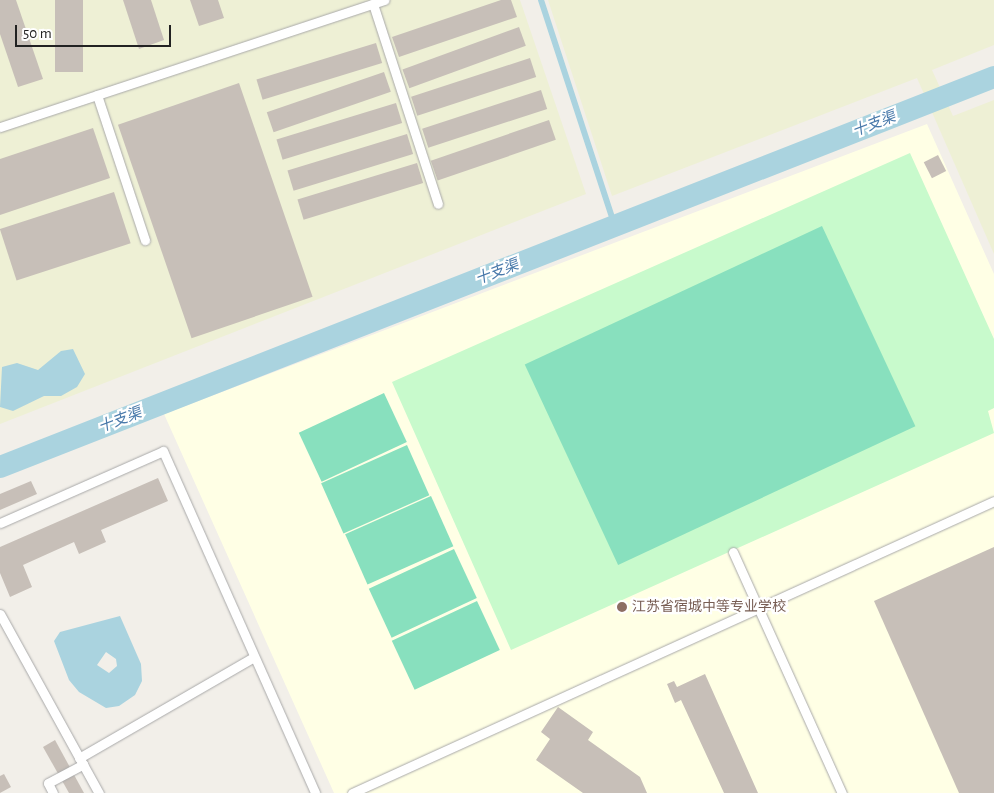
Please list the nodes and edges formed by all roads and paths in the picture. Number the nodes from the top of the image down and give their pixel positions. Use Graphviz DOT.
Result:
graph roads {
  1 [pos="385,0"];
  2 [pos="373,4"];
  3 [pos="97,95"];
  4 [pos="0,127"];
  5 [pos="438,204"];
  6 [pos="145,240"];
  7 [pos="994,500"];
  8 [pos="0,523"];
  9 [pos="733,552"];
  10 [pos="758,608"];
  11 [pos="0,614"];
  12 [pos="254,657"];
  13 [pos="81,761"];
  14 [pos="53,793"];
  15 [pos="99,793"];
  16 [pos="315,793"];
  17 [pos="352,793"];
  18 [pos="842,793"];
  1 -- 2 [label="lane"];
  2 -- 3 [label="lane"];
  2 -- 5 [label="lane"];
  3 -- 4 [label="lane"];
  3 -- 6 [label="lane"];
  7 -- 10 [label="lane"];
  8 -- 12 [label="lane"];
  9 -- 10 [label="lane"];
  10 -- 17 [label="lane"];
  10 -- 18 [label="lane"];
  11 -- 13 [label="lane"];
  12 -- 13 [label="lane"];
  12 -- 16 [label="lane"];
  13 -- 14 [label="lane"];
  13 -- 15 [label="lane"];
}
